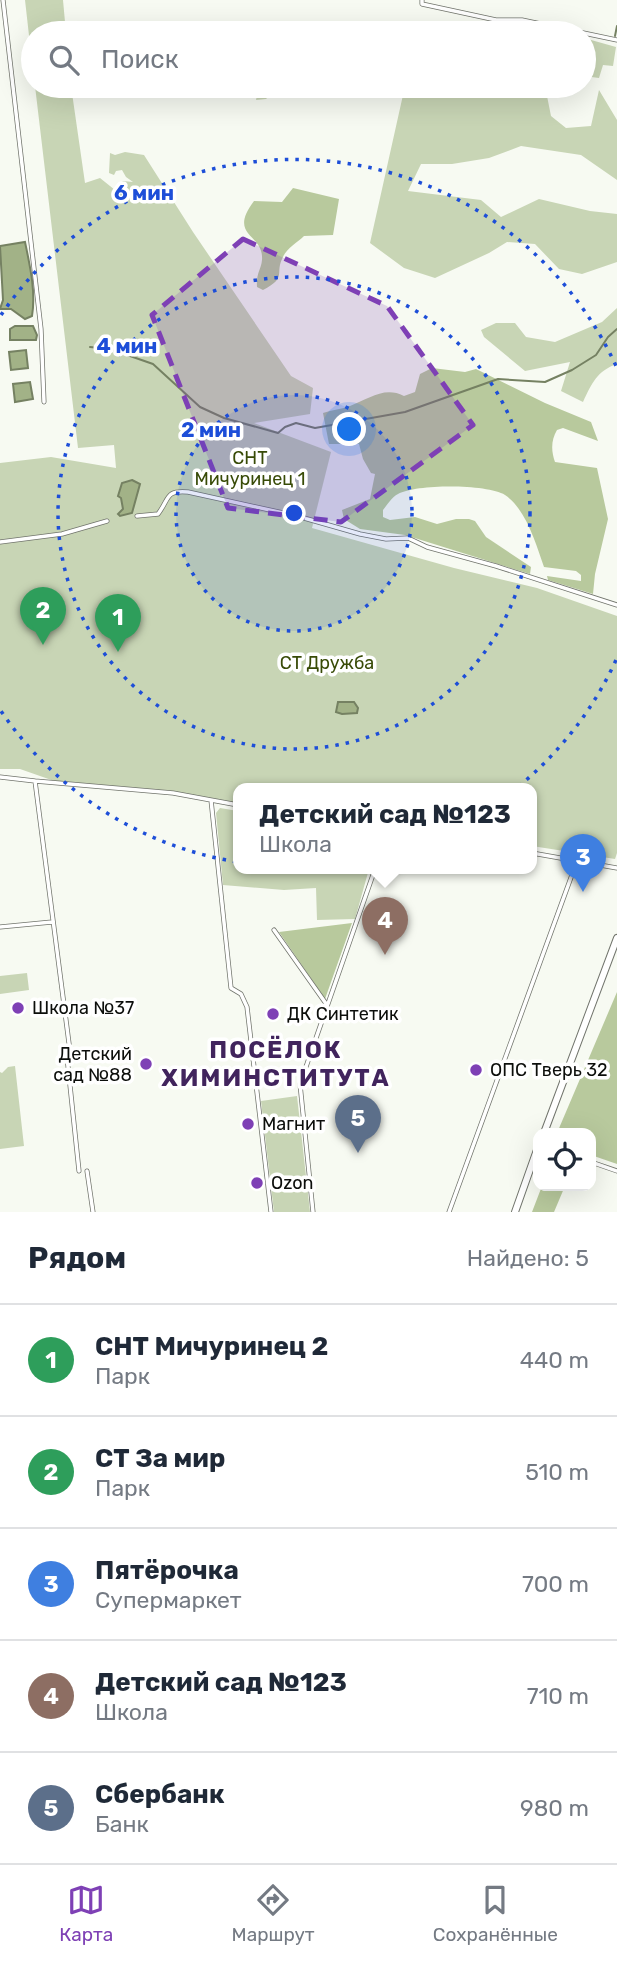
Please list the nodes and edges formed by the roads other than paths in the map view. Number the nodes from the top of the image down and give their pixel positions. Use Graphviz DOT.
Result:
graph roads {
  1 [pos="3,0"];
  2 [pos="422,2"];
  3 [pos="527,21"];
  4 [pos="596,36"];
  5 [pos="617,40"];
  6 [pos="44,402"];
  7 [pos="137,516"];
  8 [pos="107,521"];
  9 [pos="0,541"];
  10 [pos="617,606"];
  11 [pos="0,777"];
  12 [pos="34,780"];
  13 [pos="211,800"];
  14 [pos="233,804"];
  15 [pos="537,854"];
  16 [pos="577,861"];
  17 [pos="617,868"];
  18 [pos="373,874"];
  19 [pos="52,922"];
  20 [pos="0,928"];
  21 [pos="274,930"];
  22 [pos="617,938"];
  23 [pos="327,1005"];
  24 [pos="546,1128"];
  25 [pos="533,1161"];
  26 [pos="596,1164"];
  27 [pos="79,1171"];
  28 [pos="87,1171"];
  29 [pos="617,1171"];
  30 [pos="93,1212"];
  31 [pos="271,1212"];
  32 [pos="313,1212"];
  33 [pos="449,1212"];
  34 [pos="515,1212"];
  1 -- 6 [label="street"];
  2 -- 3 [label="street"];
  4 -- 5 [label="street"];
  7 -- 10 [label="street"];
  8 -- 9 [label="street"];
  11 -- 12 [label="street"];
  12 -- 13 [label="street"];
  12 -- 19 [label="street"];
  13 -- 14 [label="street"];
  13 -- 31 [label="street"];
  15 -- 16 [label="street"];
  16 -- 17 [label="street"];
  16 -- 33 [label="street"];
  18 -- 23 [label="street"];
  19 -- 20 [label="street"];
  19 -- 27 [label="street"];
  21 -- 23 [label="street"];
  22 -- 24 [label="main road"];
  23 -- 32 [label="street"];
  25 -- 34 [label="main road"];
  26 -- 29 [label="street"];
  28 -- 30 [label="street"];
}
